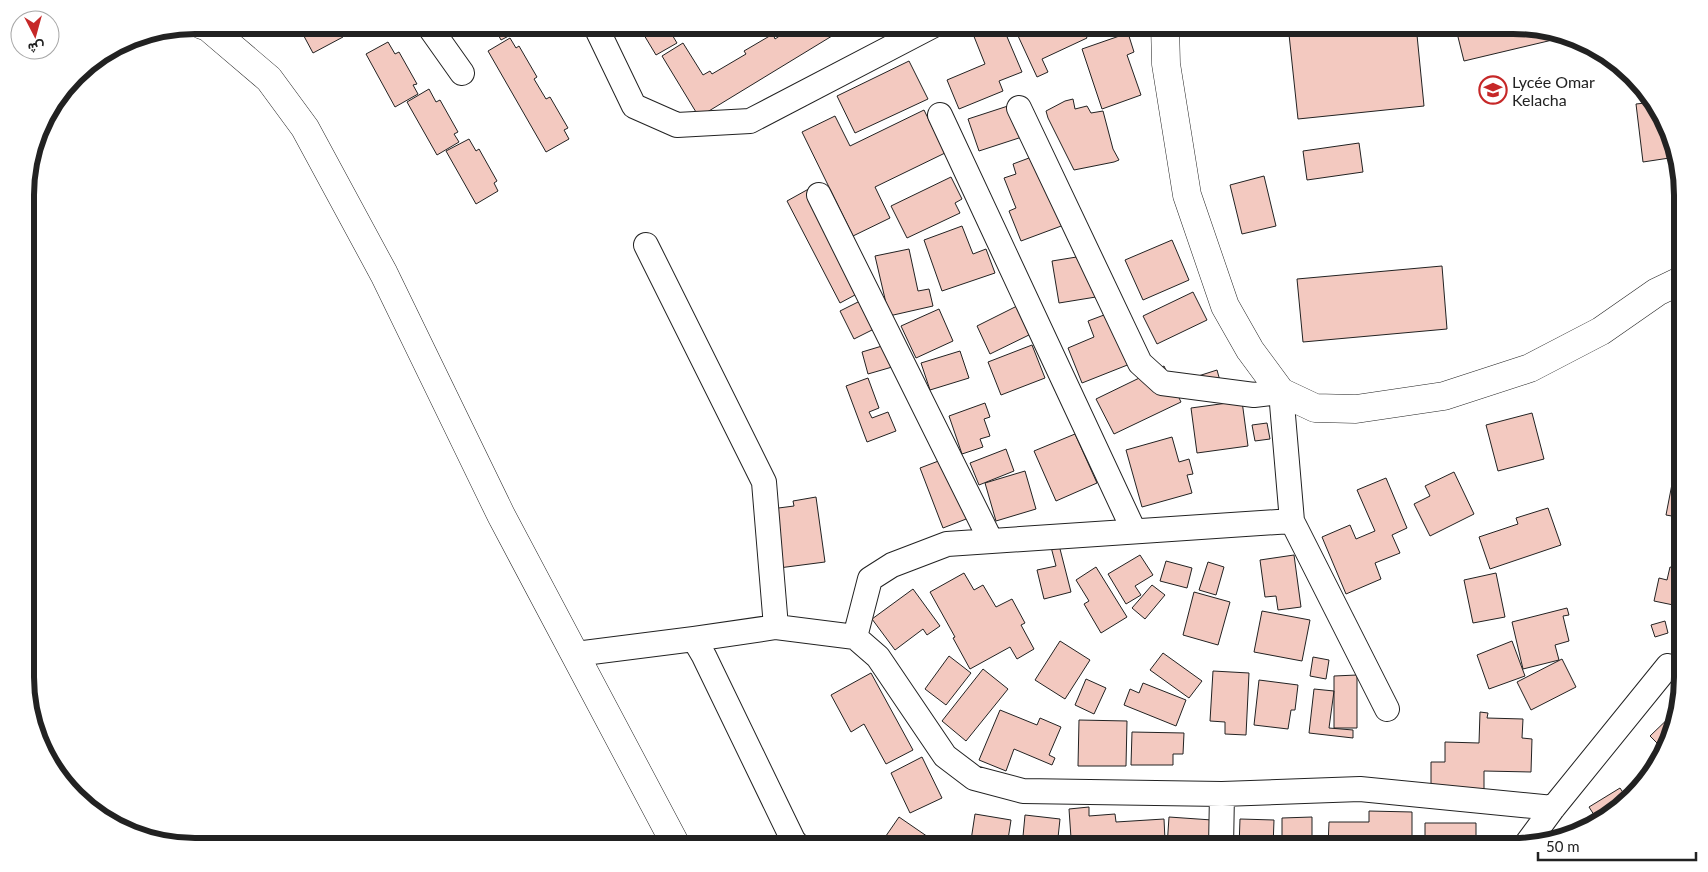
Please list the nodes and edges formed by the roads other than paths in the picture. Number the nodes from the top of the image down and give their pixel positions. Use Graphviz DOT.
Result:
graph roads {
  1 [pos="215,34"];
  2 [pos="434,34"];
  3 [pos="599,34"];
  4 [pos="917,34"];
  5 [pos="1165,34"];
  6 [pos="462,73"];
  7 [pos="1019,108"];
  8 [pos="940,115"];
  9 [pos="819,195"];
  10 [pos="646,245"];
  11 [pos="1674,284"];
  12 [pos="1281,392"];
  13 [pos="1292,521"];
  14 [pos="1134,531"];
  15 [pos="991,541"];
  16 [pos="776,627"];
  17 [pos="855,637"];
  18 [pos="694,640"];
  19 [pos="576,654"];
  20 [pos="1668,666"];
  21 [pos="1387,709"];
  22 [pos="1222,794"];
  23 [pos="1553,808"];
  24 [pos="1532,837"];
  25 [pos="671,838"];
  26 [pos="792,838"];
  27 [pos="1221,838"];
  1 -- 19 [label="main road"];
  2 -- 6 [label="street"];
  3 -- 4 [label="street"];
  5 -- 12 [label="main road"];
  7 -- 12 [label="street"];
  8 -- 14 [label="street"];
  9 -- 15 [label="street"];
  10 -- 16 [label="street"];
  11 -- 12 [label="main road"];
  12 -- 13 [label="street"];
  13 -- 14 [label="street"];
  13 -- 21 [label="street"];
  14 -- 15 [label="street"];
  15 -- 17 [label="street"];
  16 -- 17 [label="street"];
  16 -- 18 [label="street"];
  17 -- 22 [label="street"];
  18 -- 19 [label="street"];
  18 -- 26 [label="street"];
  19 -- 25 [label="main road"];
  20 -- 23 [label="street"];
  22 -- 23 [label="street"];
  22 -- 27 [label="street"];
  23 -- 24 [label="street"];
}
